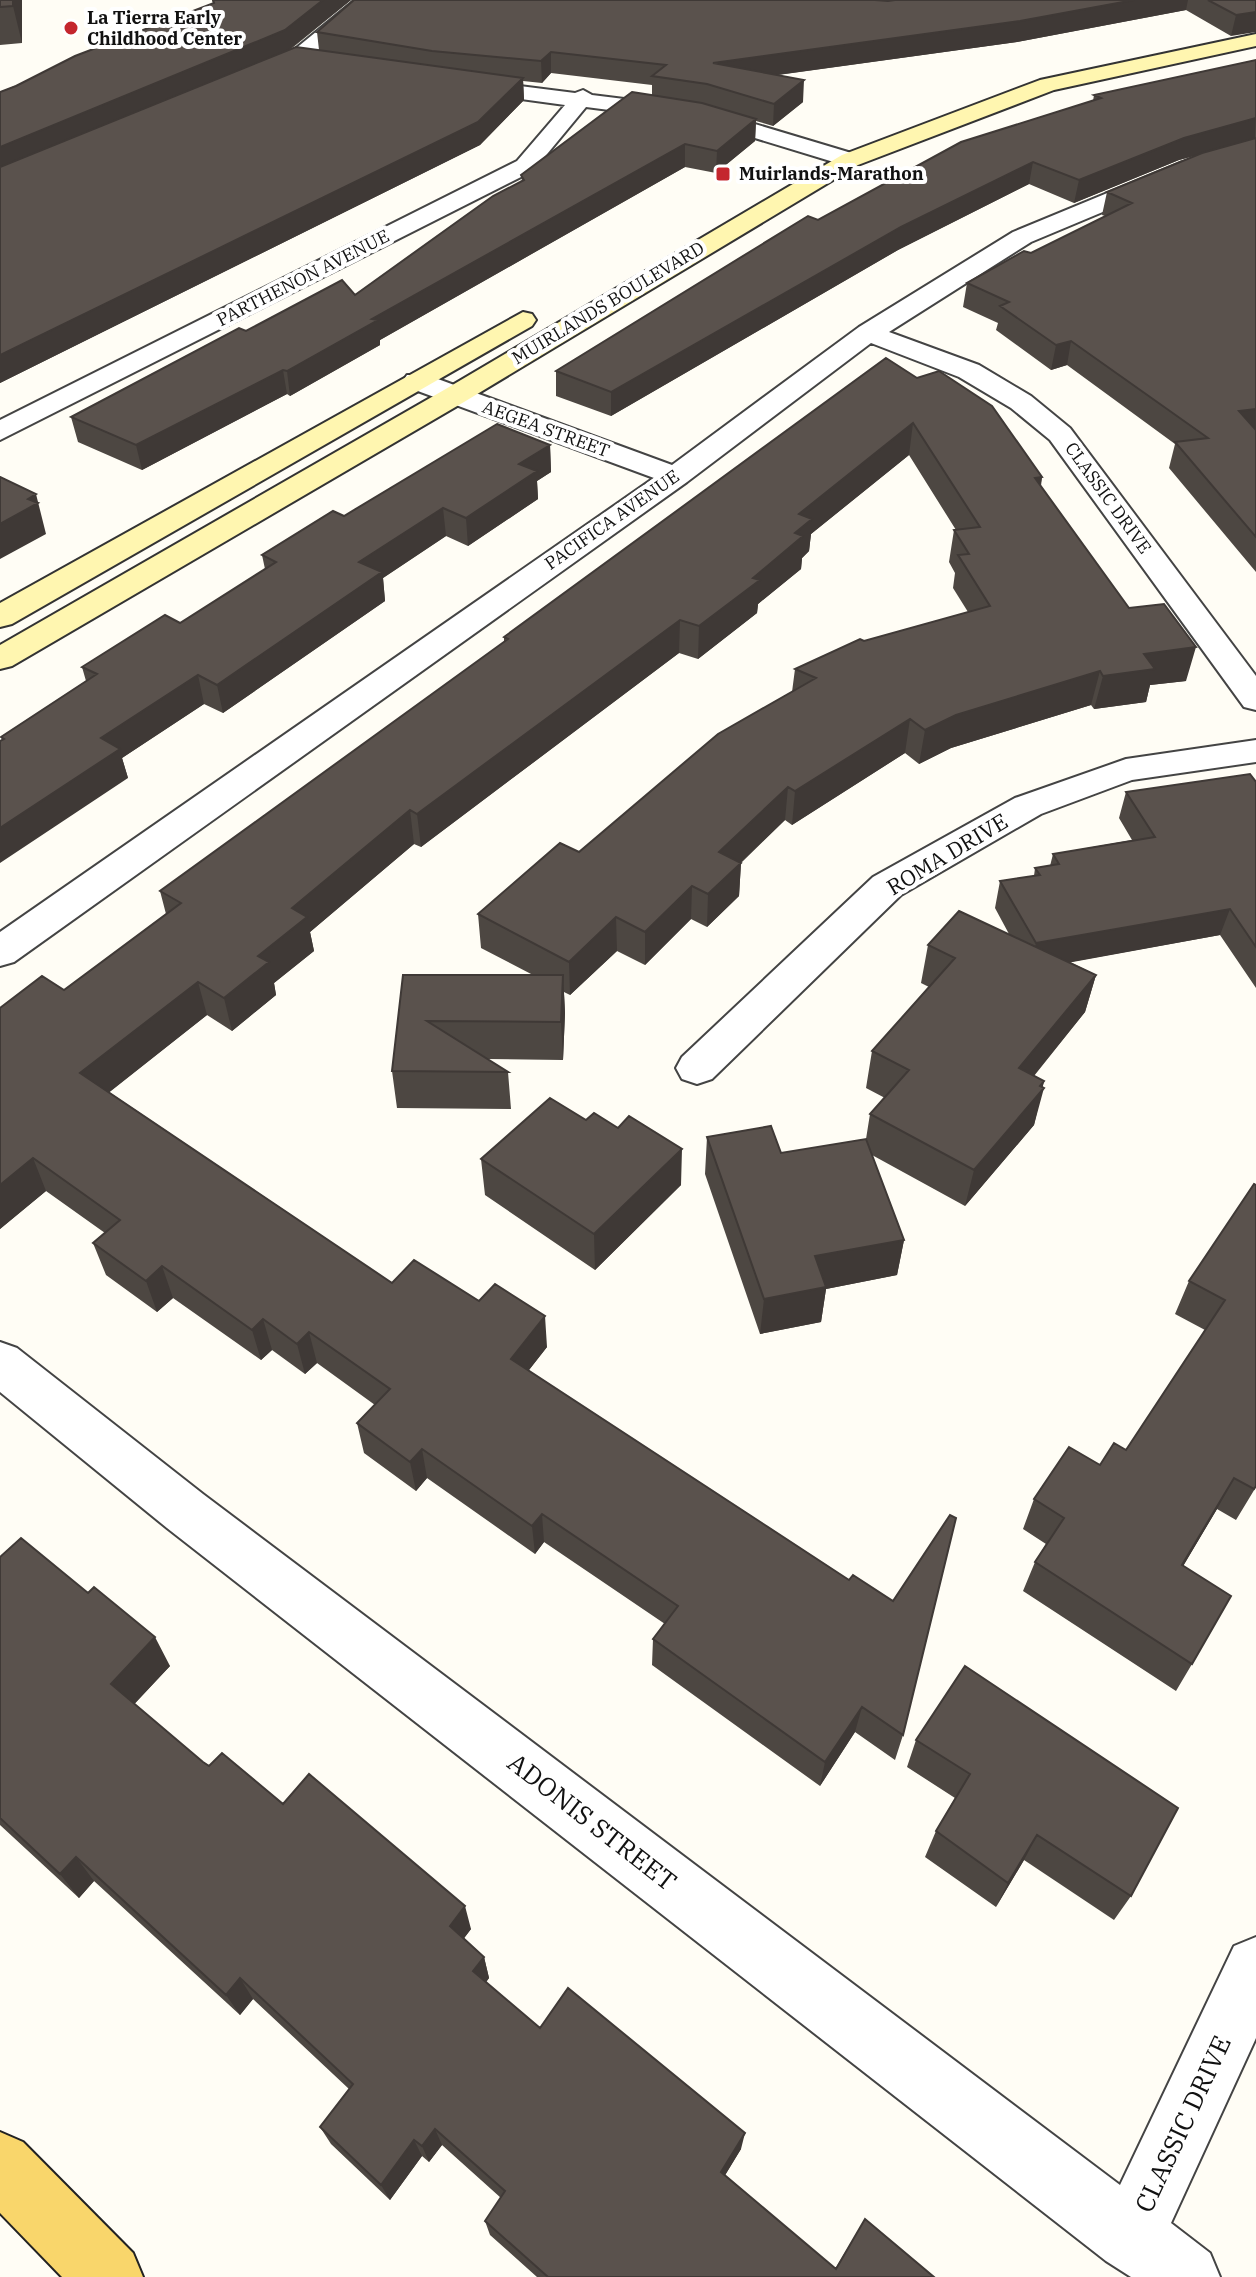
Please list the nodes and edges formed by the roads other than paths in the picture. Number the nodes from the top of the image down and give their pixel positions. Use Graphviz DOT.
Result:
graph roads {
  1 [pos="367,0"];
  2 [pos="1256,28"];
  3 [pos="1256,40"];
  4 [pos="296,58"];
  5 [pos="326,63"];
  6 [pos="239,82"];
  7 [pos="448,83"];
  8 [pos="583,97"];
  9 [pos="819,149"];
  10 [pos="1256,149"];
  11 [pos="850,160"];
  12 [pos="792,164"];
  13 [pos="550,305"];
  14 [pos="868,333"];
  15 [pos="417,381"];
  16 [pos="454,396"];
  17 [pos="0,431"];
  18 [pos="676,476"];
  19 [pos="0,617"];
  20 [pos="0,659"];
  21 [pos="1256,700"];
  22 [pos="1256,751"];
  23 [pos="0,952"];
  24 [pos="697,1068"];
  25 [pos="0,1363"];
  26 [pos="1256,1968"];
  27 [pos="0,2165"];
  28 [pos="1130,2237"];
  29 [pos="109,2277"];
  30 [pos="1186,2277"];
  1 -- 4 [label="street"];
  2 -- 9 [label="main road"];
  3 -- 11 [label="main road, MUIRLANDS BOULEVARD"];
  4 -- 5 [label="street"];
  4 -- 6 [label="street"];
  7 -- 8 [label="street"];
  8 -- 9 [label="street"];
  8 -- 17 [label="street, PARTHENON AVENUE"];
  9 -- 11 [label="street"];
  9 -- 12 [label="main road"];
  10 -- 14 [label="street, PACIFICA AVENUE"];
  11 -- 16 [label="main road, MUIRLANDS BOULEVARD"];
  13 -- 15 [label="main road, MUIRLANDS BOULEVARD"];
  14 -- 18 [label="street, PACIFICA AVENUE"];
  14 -- 21 [label="street, CLASSIC DRIVE"];
  15 -- 16 [label="street, AEGEA STREET"];
  15 -- 19 [label="main road, MUIRLANDS BOULEVARD"];
  16 -- 18 [label="street, AEGEA STREET"];
  16 -- 20 [label="main road, MUIRLANDS BOULEVARD"];
  18 -- 23 [label="street, PACIFICA AVENUE"];
  22 -- 24 [label="street, ROMA DRIVE"];
  25 -- 28 [label="street, ADONIS STREET"];
  26 -- 28 [label="street, CLASSIC DRIVE"];
  27 -- 29 [label="main road"];
  28 -- 30 [label="street, ADONIS STREET"];
}
